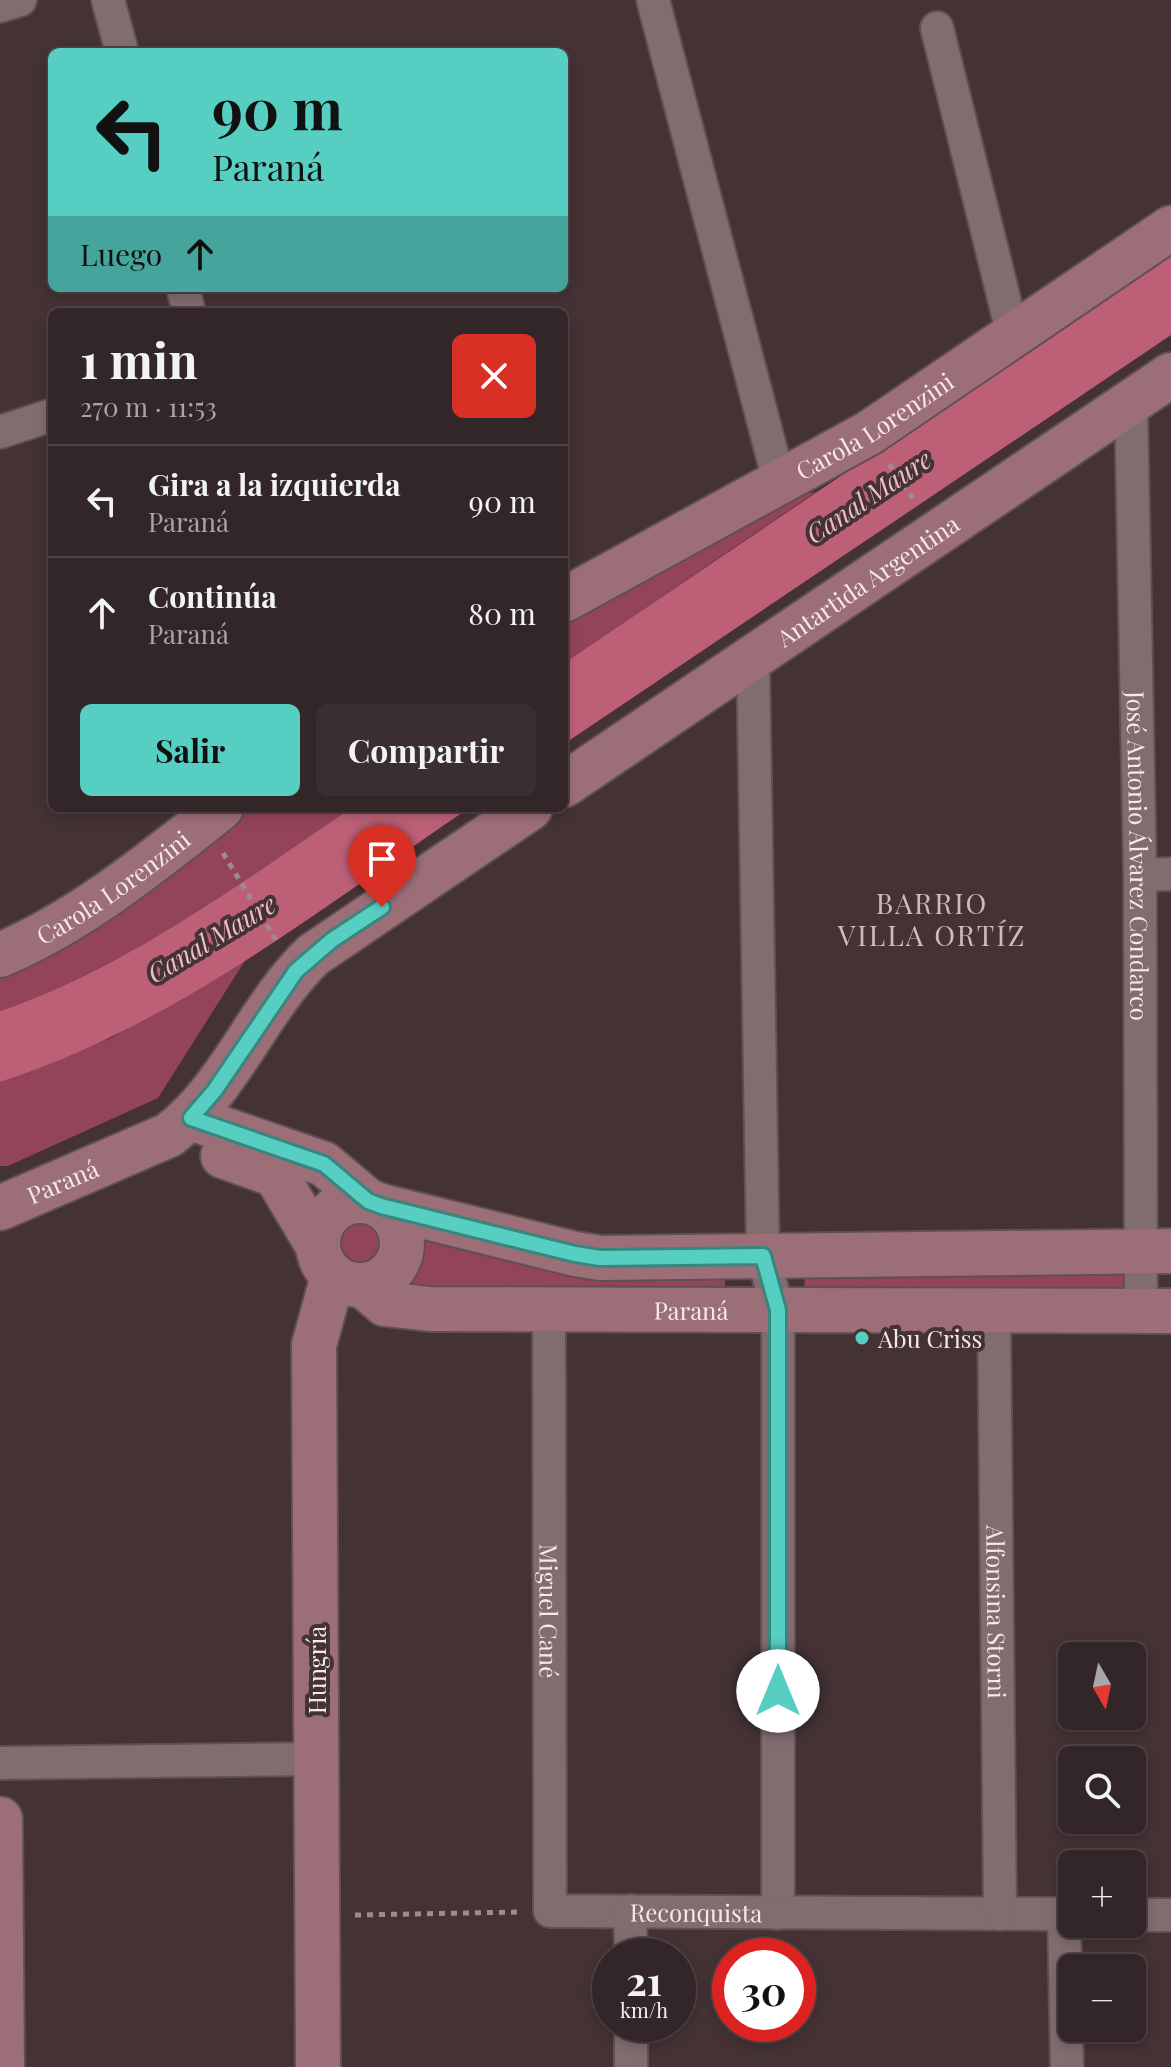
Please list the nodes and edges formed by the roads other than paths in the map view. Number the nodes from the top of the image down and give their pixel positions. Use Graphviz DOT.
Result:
graph roads {
  1 [pos="20,0"];
  2 [pos="108,0"];
  3 [pos="653,0"];
  4 [pos="0,6"];
  5 [pos="937,28"];
  6 [pos="121,48"];
  7 [pos="1171,228"];
  8 [pos="1013,335"];
  9 [pos="1171,375"];
  10 [pos="1131,402"];
  11 [pos="48,416"];
  12 [pos="0,432"];
  13 [pos="779,481"];
  14 [pos="568,598"];
  15 [pos="753,659"];
  16 [pos="568,782"];
  17 [pos="216,812"];
  18 [pos="524,812"];
  19 [pos="1155,874"];
  20 [pos="0,955"];
  21 [pos="180,1127"];
  22 [pos="374,1204"];
  23 [pos="0,1208"];
  24 [pos="1156,1251"];
  25 [pos="763,1256"];
  26 [pos="338,1269"];
  27 [pos="549,1309"];
  28 [pos="778,1310"];
  29 [pos="994,1310"];
  30 [pos="1156,1311"];
  31 [pos="316,1759"];
  32 [pos="0,1763"];
  33 [pos="0,1819"];
  34 [pos="550,1911"];
  35 [pos="630,1911"];
  36 [pos="778,1913"];
  37 [pos="1000,1914"];
  38 [pos="1058,1914"];
  39 [pos="1146,1915"];
  40 [pos="1171,1915"];
  41 [pos="631,1938"];
  42 [pos="1068,1938"];
  43 [pos="631,2042"];
  44 [pos="2,2067"];
  45 [pos="318,2067"];
  46 [pos="631,2067"];
  47 [pos="1067,2067"];
  1 -- 4 [label="street"];
  2 -- 6 [label="street"];
  3 -- 13 [label="street"];
  5 -- 8 [label="street"];
  7 -- 8 [label="street, Carola Lorenzini"];
  8 -- 13 [label="street, Carola Lorenzini"];
  9 -- 10 [label="street, Antartida Argentina"];
  10 -- 15 [label="street, Antartida Argentina"];
  10 -- 19 [label="street, José Antonio Álvarez Condarco"];
  11 -- 12 [label="street"];
  13 -- 14 [label="street, Carola Lorenzini"];
  15 -- 16 [label="street, Antartida Argentina"];
  15 -- 25 [label="street"];
  17 -- 20 [label="street, Carola Lorenzini"];
  18 -- 21 [label="street"];
  19 -- 24 [label="street, José Antonio Álvarez Condarco"];
  21 -- 22 [label="street"];
  21 -- 23 [label="street, Paraná"];
  21 -- 26 [label="street, Paraná"];
  22 -- 25 [label="street"];
  22 -- 26 [label="street"];
  22 -- 26 [label="street"];
  24 -- 25 [label="street"];
  24 -- 30 [label="street, José Antonio Álvarez Condarco"];
  25 -- 28 [label="street"];
  26 -- 27 [label="street, Paraná"];
  26 -- 31 [label="street, Hungría"];
  27 -- 28 [label="street, Paraná"];
  27 -- 34 [label="street, Miguel Cané"];
  28 -- 29 [label="street, Paraná"];
  28 -- 36 [label="street"];
  29 -- 30 [label="street, Paraná"];
  29 -- 37 [label="street, Alfonsina Storni"];
  31 -- 32 [label="street"];
  31 -- 45 [label="street, Hungría"];
  33 -- 44 [label="street"];
  34 -- 35 [label="street, Reconquista"];
  35 -- 36 [label="street, Reconquista"];
  35 -- 41 [label="street"];
  36 -- 37 [label="street, Reconquista"];
  37 -- 38 [label="street, Reconquista"];
  39 -- 40 [label="street"];
  42 -- 47 [label="street"];
  43 -- 46 [label="street"];
}
